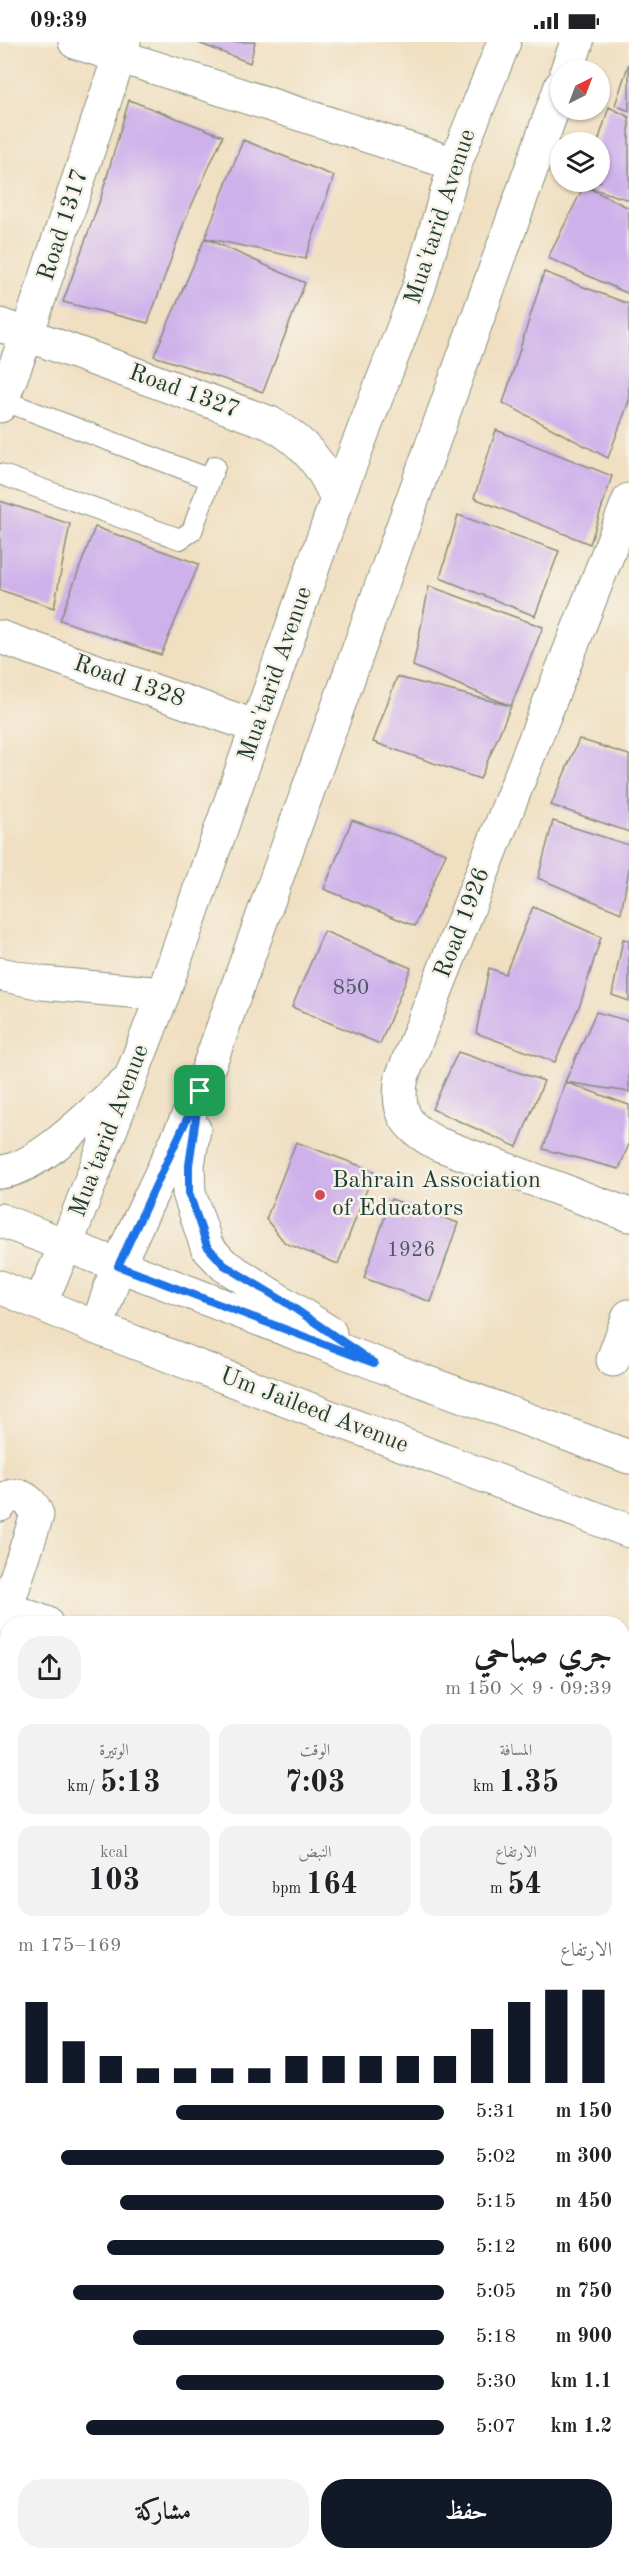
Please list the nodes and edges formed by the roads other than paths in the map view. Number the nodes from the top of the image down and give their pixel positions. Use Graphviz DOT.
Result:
graph roads {
  1 [pos="75,42"];
  2 [pos="504,42"];
  3 [pos="577,42"];
  4 [pos="122,50"];
  5 [pos="571,60"];
  6 [pos="550,117"];
  7 [pos="455,164"];
  8 [pos="14,330"];
  9 [pos="1,403"];
  10 [pos="0,474"];
  11 [pos="337,499"];
  12 [pos="629,500"];
  13 [pos="0,637"];
  14 [pos="257,727"];
  15 [pos="0,974"];
  16 [pos="163,994"];
  17 [pos="130,1079"];
  18 [pos="200,1091"];
  19 [pos="0,1172"];
  20 [pos="629,1215"];
  21 [pos="0,1220"];
  22 [pos="66,1245"];
  23 [pos="118,1266"];
  24 [pos="0,1287"];
  25 [pos="40,1303"];
  26 [pos="629,1316"];
  27 [pos="97,1328"];
  28 [pos="613,1360"];
  29 [pos="374,1363"];
  30 [pos="629,1456"];
  31 [pos="0,1505"];
  32 [pos="629,1531"];
  33 [pos="2,1614"];
  1 -- 4 [label="street"];
  2 -- 7 [label="street, Mua'tarid Avenue"];
  3 -- 5 [label="street"];
  4 -- 7 [label="street"];
  4 -- 8 [label="street, Road 1317"];
  6 -- 18 [label="street"];
  7 -- 11 [label="street, Mua'tarid Avenue"];
  8 -- 9 [label="street, Road 1317"];
  8 -- 11 [label="street, Road 1327"];
  9 -- 10 [label="lane"];
  11 -- 14 [label="street, Mua'tarid Avenue"];
  12 -- 20 [label="street, Road 1926"];
  13 -- 14 [label="street, Road 1328"];
  14 -- 16 [label="street, Mua'tarid Avenue"];
  15 -- 16 [label="street"];
  16 -- 17 [label="street, Mua'tarid Avenue"];
  17 -- 19 [label="street"];
  17 -- 22 [label="street, Mua'tarid Avenue"];
  18 -- 23 [label="street"];
  18 -- 29 [label="street"];
  21 -- 22 [label="street"];
  22 -- 23 [label="street"];
  22 -- 25 [label="street, Mua'tarid Avenue"];
  23 -- 27 [label="street"];
  23 -- 29 [label="street"];
  24 -- 25 [label="street, Um Jaileed Avenue"];
  25 -- 27 [label="street, Um Jaileed Avenue"];
  26 -- 28 [label="street"];
  27 -- 32 [label="street, Um Jaileed Avenue"];
  29 -- 30 [label="street"];
  31 -- 33 [label="street"];
}
